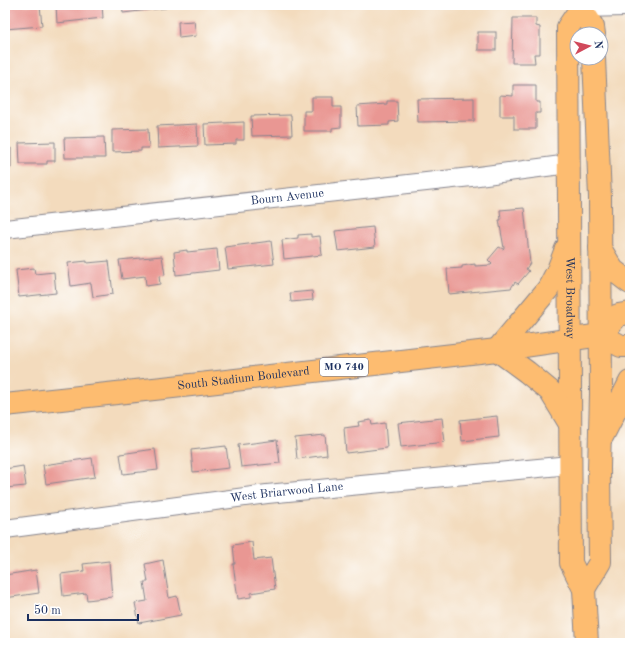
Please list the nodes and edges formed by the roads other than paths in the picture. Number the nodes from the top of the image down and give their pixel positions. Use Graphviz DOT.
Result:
graph roads {
  1 [pos="581,7"];
  2 [pos="626,7"];
  3 [pos="592,26"];
  4 [pos="594,66"];
  5 [pos="569,164"];
  6 [pos="5,228"];
  7 [pos="569,240"];
  8 [pos="600,248"];
  9 [pos="630,283"];
  10 [pos="630,313"];
  11 [pos="601,335"];
  12 [pos="570,340"];
  13 [pos="630,346"];
  14 [pos="497,350"];
  15 [pos="630,382"];
  16 [pos="5,405"];
  17 [pos="570,424"];
  18 [pos="600,444"];
  19 [pos="570,465"];
  20 [pos="5,529"];
  21 [pos="584,589"];
  22 [pos="587,643"];
  1 -- 2 [label="street"];
  1 -- 3 [label="main road"];
  1 -- 5 [label="main road, West Broadway"];
  4 -- 8 [label="main road"];
  5 -- 6 [label="street, Bourn Avenue"];
  5 -- 7 [label="main road, West Broadway"];
  7 -- 12 [label="main road, West Broadway"];
  7 -- 14 [label="main road"];
  8 -- 9 [label="main road"];
  8 -- 11 [label="main road"];
  10 -- 11 [label="main road"];
  11 -- 12 [label="main road, South Stadium Boulevard / MO 740"];
  11 -- 13 [label="main road"];
  11 -- 18 [label="main road"];
  12 -- 14 [label="main road, South Stadium Boulevard / MO 740"];
  12 -- 17 [label="main road, West Broadway"];
  14 -- 16 [label="main road, South Stadium Boulevard / MO 740"];
  14 -- 17 [label="main road"];
  15 -- 18 [label="main road"];
  17 -- 19 [label="main road, West Broadway"];
  18 -- 21 [label="main road"];
  19 -- 20 [label="street, West Briarwood Lane"];
  19 -- 21 [label="main road, West Broadway"];
  21 -- 22 [label="main road, West Broadway"];
}
